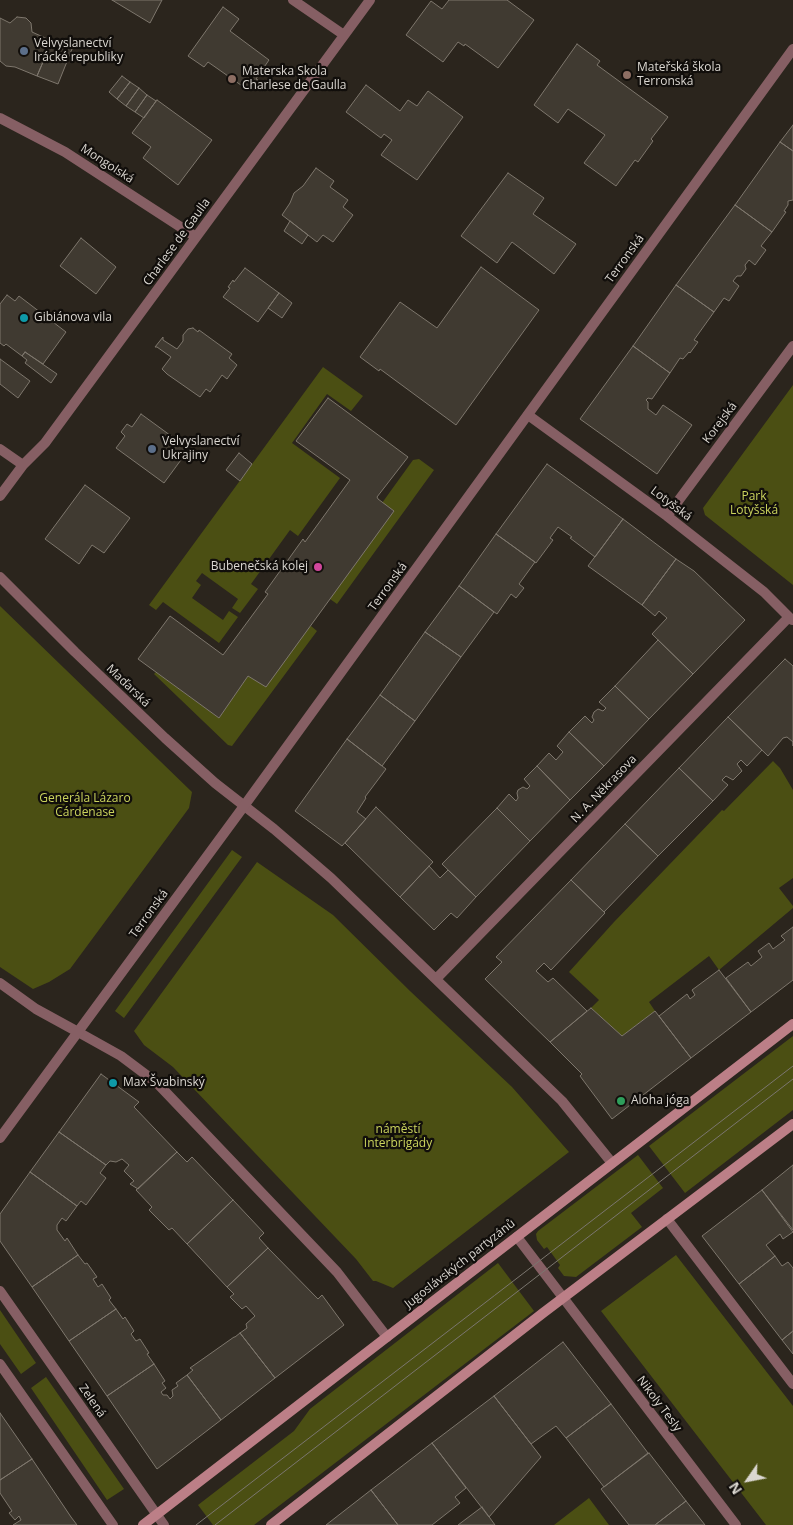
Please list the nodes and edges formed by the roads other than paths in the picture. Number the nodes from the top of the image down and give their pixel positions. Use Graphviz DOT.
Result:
graph roads {
  1 [pos="293,0"];
  2 [pos="370,0"];
  3 [pos="344,35"];
  4 [pos="793,49"];
  5 [pos="0,118"];
  6 [pos="196,237"];
  7 [pos="793,346"];
  8 [pos="528,415"];
  9 [pos="0,449"];
  10 [pos="23,464"];
  11 [pos="0,496"];
  12 [pos="667,516"];
  13 [pos="0,577"];
  14 [pos="791,619"];
  15 [pos="244,806"];
  16 [pos="436,979"];
  17 [pos="0,983"];
  18 [pos="793,1024"];
  19 [pos="78,1032"];
  20 [pos="793,1124"];
  21 [pos="0,1138"];
  22 [pos="612,1163"];
  23 [pos="667,1218"];
  24 [pos="517,1237"];
  25 [pos="0,1291"];
  26 [pos="562,1298"];
  27 [pos="387,1336"];
  28 [pos="0,1364"];
  29 [pos="793,1384"];
  30 [pos="157,1514"];
  31 [pos="113,1525"];
  32 [pos="143,1525"];
  33 [pos="164,1525"];
  34 [pos="271,1525"];
  35 [pos="736,1525"];
  1 -- 3 [label="street"];
  2 -- 3 [label="street, Charlese de Gaulla"];
  3 -- 6 [label="street, Charlese de Gaulla"];
  4 -- 8 [label="street, Terronská"];
  5 -- 6 [label="street, Mongolská"];
  6 -- 10 [label="street, Charlese de Gaulla"];
  7 -- 12 [label="street, Korejská"];
  8 -- 12 [label="street, Lotyšská"];
  8 -- 15 [label="street, Terronská"];
  9 -- 10 [label="street"];
  10 -- 11 [label="street, Charlese de Gaulla"];
  12 -- 14 [label="street, Lotyšská"];
  13 -- 15 [label="street, Maďarská"];
  14 -- 16 [label="street, N. A. Někrasova"];
  15 -- 16 [label="street"];
  15 -- 19 [label="street, Terronská"];
  16 -- 22 [label="street"];
  17 -- 19 [label="street"];
  18 -- 22 [label="main road, Jugoslávských partyzánů"];
  19 -- 21 [label="street, Terronská"];
  19 -- 27 [label="street"];
  20 -- 23 [label="main road"];
  22 -- 24 [label="main road, Jugoslávských partyzánů"];
  23 -- 26 [label="main road"];
  23 -- 29 [label="street"];
  24 -- 26 [label="street, Nikoly Tesly"];
  24 -- 27 [label="main road, Jugoslávských partyzánů"];
  25 -- 30 [label="street, Zelená"];
  26 -- 34 [label="main road"];
  26 -- 35 [label="street, Nikoly Tesly"];
  27 -- 30 [label="main road, Jugoslávských partyzánů"];
  28 -- 31 [label="street"];
  30 -- 32 [label="main road, Jugoslávských partyzánů"];
  30 -- 33 [label="street, Zelená"];
}
